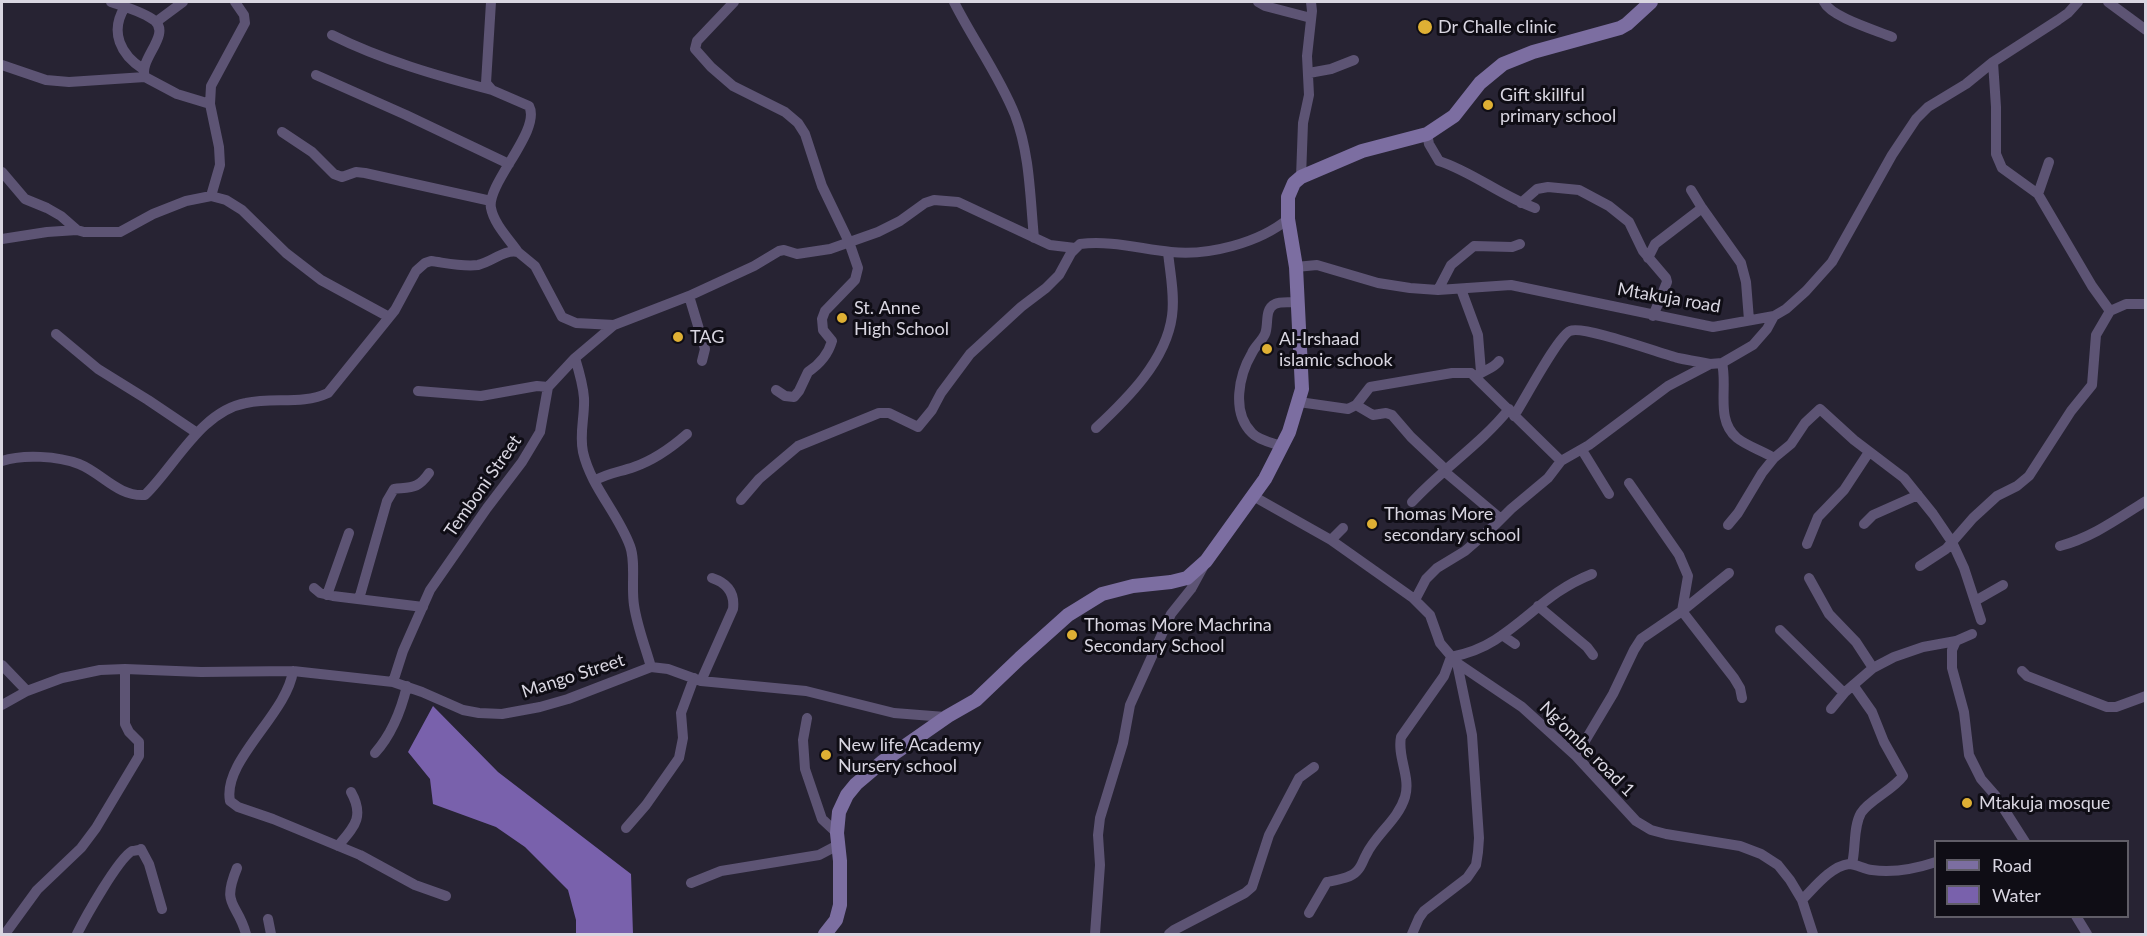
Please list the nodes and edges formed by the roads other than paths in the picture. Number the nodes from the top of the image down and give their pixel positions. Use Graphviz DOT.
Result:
graph roads {
  1 [pos="111,2"];
  2 [pos="183,2"];
  3 [pos="235,2"];
  4 [pos="491,2"];
  5 [pos="734,2"];
  6 [pos="954,2"];
  7 [pos="1258,2"];
  8 [pos="1311,2"];
  9 [pos="1651,2"];
  10 [pos="1824,2"];
  11 [pos="2078,2"];
  12 [pos="2108,2"];
  13 [pos="124,7"];
  14 [pos="1311,18"];
  15 [pos="156,22"];
  16 [pos="2145,30"];
  17 [pos="332,35"];
  18 [pos="1892,37"];
  19 [pos="1354,60"];
  20 [pos="1993,62"];
  21 [pos="2,65"];
  22 [pos="1309,72"];
  23 [pos="144,73"];
  24 [pos="316,75"];
  25 [pos="492,90"];
  26 [pos="210,105"];
  27 [pos="282,132"];
  28 [pos="1427,134"];
  29 [pos="2049,162"];
  30 [pos="509,164"];
  31 [pos="2,172"];
  32 [pos="1300,177"];
  33 [pos="1691,190"];
  34 [pos="2038,194"];
  35 [pos="211,196"];
  36 [pos="490,201"];
  37 [pos="1521,203"];
  38 [pos="1535,208"];
  39 [pos="1702,208"];
  40 [pos="1288,219"];
  41 [pos="77,230"];
  42 [pos="1034,238"];
  43 [pos="2,239"];
  44 [pos="849,242"];
  45 [pos="1520,244"];
  46 [pos="1075,248"];
  47 [pos="518,252"];
  48 [pos="1168,252"];
  49 [pos="1648,258"];
  50 [pos="1296,267"];
  51 [pos="1461,288"];
  52 [pos="1438,290"];
  53 [pos="689,296"];
  54 [pos="1298,302"];
  55 [pos="2145,304"];
  56 [pos="2110,311"];
  57 [pos="1653,316"];
  58 [pos="1774,316"];
  59 [pos="389,318"];
  60 [pos="1749,320"];
  61 [pos="614,325"];
  62 [pos="56,334"];
  63 [pos="575,358"];
  64 [pos="702,362"];
  65 [pos="1499,362"];
  66 [pos="1722,363"];
  67 [pos="1710,364"];
  68 [pos="1478,374"];
  69 [pos="548,387"];
  70 [pos="776,390"];
  71 [pos="418,391"];
  72 [pos="1299,402"];
  73 [pos="1356,405"];
  74 [pos="1512,413"];
  75 [pos="1096,428"];
  76 [pos="197,433"];
  77 [pos="687,434"];
  78 [pos="1281,446"];
  79 [pos="1582,450"];
  80 [pos="1869,452"];
  81 [pos="1774,458"];
  82 [pos="2,461"];
  83 [pos="1561,461"];
  84 [pos="1445,470"];
  85 [pos="429,473"];
  86 [pos="594,481"];
  87 [pos="1629,483"];
  88 [pos="1609,494"];
  89 [pos="1918,495"];
  90 [pos="1253,496"];
  91 [pos="741,500"];
  92 [pos="2145,501"];
  93 [pos="1412,502"];
  94 [pos="1501,519"];
  95 [pos="1864,524"];
  96 [pos="1728,525"];
  97 [pos="1343,528"];
  98 [pos="349,534"];
  99 [pos="1331,540"];
  100 [pos="1952,542"];
  101 [pos="1807,544"];
  102 [pos="2061,546"];
  103 [pos="1206,561"];
  104 [pos="1920,566"];
  105 [pos="1729,573"];
  106 [pos="1592,574"];
  107 [pos="712,578"];
  108 [pos="1809,578"];
  109 [pos="2003,585"];
  110 [pos="314,588"];
  111 [pos="327,595"];
  112 [pos="359,599"];
  113 [pos="1415,600"];
  114 [pos="1976,601"];
  115 [pos="1538,606"];
  116 [pos="423,607"];
  117 [pos="1682,611"];
  118 [pos="1981,620"];
  119 [pos="1780,630"];
  120 [pos="1972,634"];
  121 [pos="1502,635"];
  122 [pos="1956,641"];
  123 [pos="1515,644"];
  124 [pos="1593,655"];
  125 [pos="1454,660"];
  126 [pos="2,665"];
  127 [pos="651,666"];
  128 [pos="1873,668"];
  129 [pos="125,669"];
  130 [pos="293,671"];
  131 [pos="2022,671"];
  132 [pos="697,680"];
  133 [pos="393,681"];
  134 [pos="407,686"];
  135 [pos="1849,689"];
  136 [pos="27,691"];
  137 [pos="2145,696"];
  138 [pos="1742,698"];
  139 [pos="2,705"];
  140 [pos="1831,709"];
  141 [pos="945,717"];
  142 [pos="807,718"];
  143 [pos="375,753"];
  144 [pos="1576,756"];
  145 [pos="1314,767"];
  146 [pos="351,792"];
  147 [pos="626,828"];
  148 [pos="837,839"];
  149 [pos="2024,840"];
  150 [pos="338,846"];
  151 [pos="1934,862"];
  152 [pos="1852,864"];
  153 [pos="237,868"];
  154 [pos="691,883"];
  155 [pos="446,896"];
  156 [pos="1802,900"];
  157 [pos="162,909"];
  158 [pos="1309,913"];
  159 [pos="2077,918"];
  160 [pos="268,919"];
  161 [pos="5,934"];
  162 [pos="77,934"];
  163 [pos="246,934"];
  164 [pos="271,934"];
  165 [pos="825,934"];
  166 [pos="1095,934"];
  167 [pos="1169,934"];
  168 [pos="1412,934"];
  169 [pos="1814,934"];
  170 [pos="2087,934"];
  1 -- 13 [label="street"];
  2 -- 15 [label="street"];
  3 -- 26 [label="street"];
  4 -- 25 [label="street"];
  5 -- 44 [label="street"];
  6 -- 42 [label="street"];
  7 -- 14 [label="street"];
  8 -- 14 [label="street"];
  9 -- 28 [label="street"];
  10 -- 18 [label="street"];
  11 -- 20 [label="street, Mtakuja road"];
  12 -- 16 [label="street"];
  13 -- 15 [label="street"];
  13 -- 23 [label="street"];
  14 -- 22 [label="street"];
  15 -- 23 [label="street"];
  17 -- 25 [label="street"];
  19 -- 22 [label="street"];
  20 -- 34 [label="street"];
  20 -- 58 [label="street, Mtakuja road"];
  21 -- 23 [label="street"];
  22 -- 32 [label="street"];
  23 -- 26 [label="street"];
  24 -- 30 [label="street"];
  25 -- 30 [label="street"];
  26 -- 35 [label="street"];
  27 -- 36 [label="street"];
  28 -- 32 [label="street"];
  28 -- 37 [label="street"];
  29 -- 34 [label="street"];
  30 -- 36 [label="street"];
  31 -- 41 [label="street"];
  32 -- 40 [label="street"];
  33 -- 39 [label="street"];
  34 -- 56 [label="street"];
  35 -- 41 [label="street"];
  35 -- 59 [label="street"];
  36 -- 47 [label="street"];
  37 -- 38 [label="street"];
  37 -- 49 [label="street"];
  39 -- 49 [label="street"];
  39 -- 60 [label="street"];
  40 -- 48 [label="street"];
  40 -- 50 [label="street"];
  41 -- 43 [label="street"];
  42 -- 44 [label="street"];
  42 -- 46 [label="street"];
  44 -- 53 [label="street"];
  44 -- 70 [label="street"];
  45 -- 52 [label="street"];
  46 -- 48 [label="street"];
  46 -- 91 [label="street"];
  47 -- 59 [label="street"];
  47 -- 61 [label="street"];
  48 -- 75 [label="street"];
  49 -- 57 [label="street"];
  50 -- 52 [label="street, Mtakuja road"];
  50 -- 54 [label="street"];
  51 -- 52 [label="street, Mtakuja road"];
  51 -- 57 [label="street, Mtakuja road"];
  51 -- 68 [label="street"];
  53 -- 61 [label="street"];
  53 -- 64 [label="street"];
  54 -- 72 [label="street"];
  54 -- 78 [label="street"];
  55 -- 56 [label="street"];
  56 -- 100 [label="street"];
  57 -- 60 [label="street, Mtakuja road"];
  58 -- 60 [label="street, Mtakuja road"];
  58 -- 66 [label="street"];
  59 -- 76 [label="street"];
  61 -- 63 [label="street"];
  62 -- 76 [label="street"];
  63 -- 69 [label="street"];
  63 -- 86 [label="street"];
  65 -- 68 [label="street"];
  66 -- 67 [label="street"];
  66 -- 81 [label="street"];
  67 -- 74 [label="street"];
  67 -- 79 [label="street"];
  68 -- 73 [label="street"];
  68 -- 74 [label="street"];
  69 -- 71 [label="street"];
  69 -- 116 [label="street, Temboni Street"];
  72 -- 73 [label="street"];
  72 -- 78 [label="street"];
  73 -- 84 [label="street"];
  74 -- 83 [label="street"];
  74 -- 84 [label="street"];
  76 -- 82 [label="street"];
  77 -- 86 [label="street"];
  78 -- 90 [label="street"];
  79 -- 83 [label="street"];
  79 -- 88 [label="street"];
  80 -- 81 [label="street"];
  80 -- 89 [label="street"];
  80 -- 101 [label="street"];
  81 -- 96 [label="street"];
  83 -- 94 [label="street"];
  84 -- 93 [label="street"];
  84 -- 94 [label="street"];
  85 -- 112 [label="street"];
  86 -- 127 [label="street"];
  87 -- 117 [label="street"];
  89 -- 95 [label="street"];
  89 -- 100 [label="street"];
  90 -- 99 [label="street, Ng’ombe road 1"];
  90 -- 103 [label="street"];
  92 -- 102 [label="street"];
  94 -- 113 [label="street"];
  97 -- 99 [label="street"];
  98 -- 111 [label="street"];
  99 -- 113 [label="street, Ng’ombe road 1"];
  100 -- 104 [label="street"];
  100 -- 114 [label="street"];
  103 -- 141 [label="street"];
  103 -- 166 [label="street"];
  105 -- 117 [label="street"];
  106 -- 115 [label="street"];
  107 -- 132 [label="street"];
  108 -- 128 [label="street"];
  109 -- 114 [label="street"];
  110 -- 111 [label="street"];
  111 -- 112 [label="street"];
  112 -- 116 [label="street"];
  113 -- 125 [label="street, Ng’ombe road 1"];
  114 -- 118 [label="street"];
  115 -- 121 [label="street"];
  115 -- 124 [label="street"];
  116 -- 133 [label="street, Temboni Street"];
  117 -- 138 [label="street"];
  117 -- 144 [label="street"];
  119 -- 135 [label="street"];
  120 -- 122 [label="street"];
  121 -- 123 [label="street"];
  121 -- 125 [label="street"];
  122 -- 128 [label="street"];
  122 -- 149 [label="street"];
  125 -- 144 [label="street, Ng’ombe road 1"];
  125 -- 158 [label="street"];
  125 -- 168 [label="street"];
  126 -- 136 [label="street"];
  127 -- 132 [label="street, Mango Street"];
  127 -- 134 [label="street, Mango Street"];
  128 -- 135 [label="street"];
  129 -- 130 [label="street, Mango Street"];
  129 -- 136 [label="street, Mango Street"];
  129 -- 161 [label="street"];
  130 -- 133 [label="street, Mango Street"];
  130 -- 150 [label="street"];
  131 -- 137 [label="street"];
  132 -- 141 [label="street, Mango Street"];
  132 -- 147 [label="street"];
  133 -- 134 [label="street, Mango Street"];
  134 -- 143 [label="street"];
  135 -- 140 [label="street"];
  135 -- 152 [label="street"];
  136 -- 139 [label="street, Mango Street"];
  141 -- 148 [label="street"];
  142 -- 148 [label="street"];
  144 -- 156 [label="street, Ng’ombe road 1"];
  145 -- 167 [label="street"];
  146 -- 150 [label="street"];
  148 -- 154 [label="street"];
  148 -- 165 [label="street"];
  150 -- 155 [label="street"];
  151 -- 152 [label="street"];
  152 -- 156 [label="street"];
  153 -- 163 [label="street"];
  156 -- 169 [label="street, Ng’ombe road 1"];
  157 -- 162 [label="street"];
  159 -- 170 [label="street"];
  160 -- 164 [label="street"];
}
